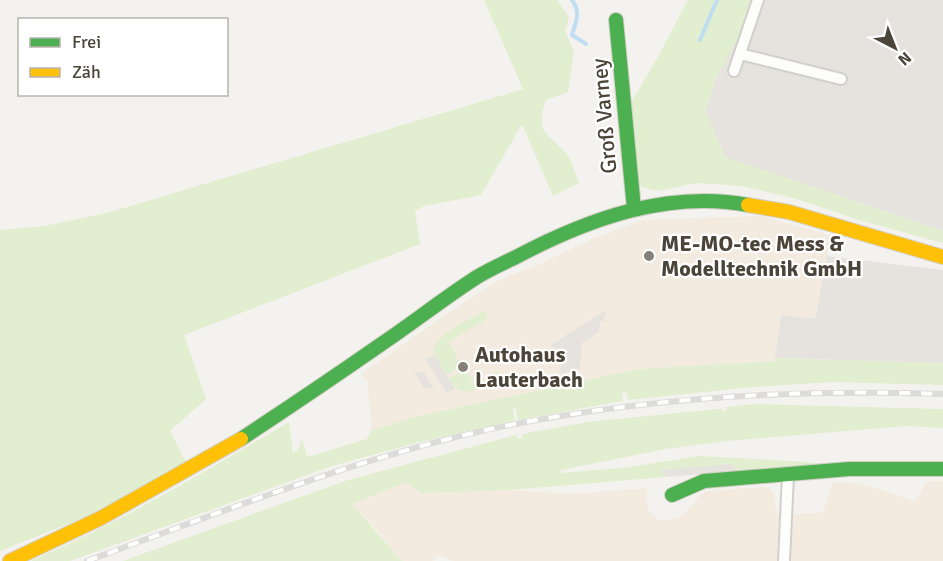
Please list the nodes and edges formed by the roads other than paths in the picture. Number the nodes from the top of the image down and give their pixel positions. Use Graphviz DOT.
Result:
graph roads {
  1 [pos="758,0"];
  2 [pos="616,20"];
  3 [pos="740,54"];
  4 [pos="734,71"];
  5 [pos="841,79"];
  6 [pos="634,209"];
  7 [pos="943,257"];
  8 [pos="943,469"];
  9 [pos="788,475"];
  10 [pos="672,495"];
  11 [pos="10,561"];
  12 [pos="784,561"];
  1 -- 3 [label="street"];
  2 -- 6 [label="main road, Groß Varney"];
  3 -- 4 [label="street"];
  3 -- 5 [label="street"];
  6 -- 7 [label="main road"];
  6 -- 11 [label="main road"];
  8 -- 9 [label="main road"];
  9 -- 10 [label="main road"];
  9 -- 12 [label="street"];
}
